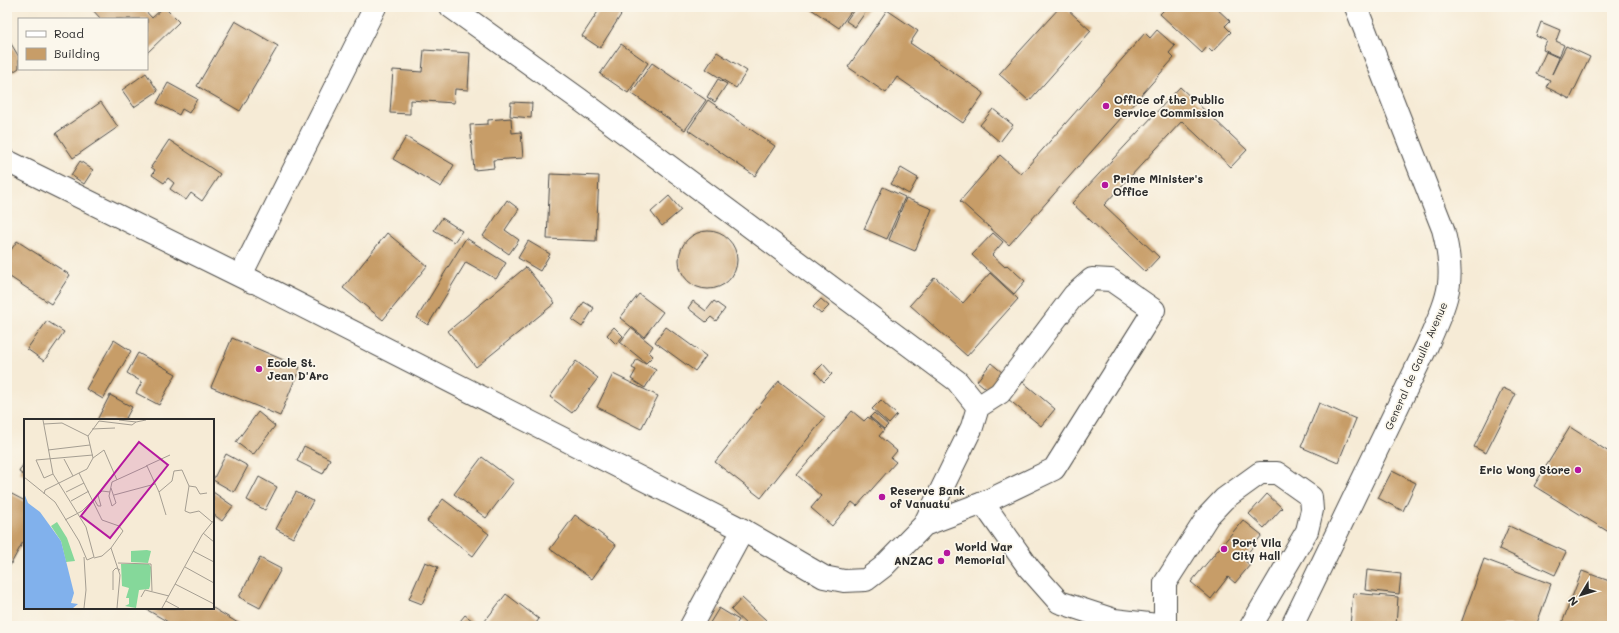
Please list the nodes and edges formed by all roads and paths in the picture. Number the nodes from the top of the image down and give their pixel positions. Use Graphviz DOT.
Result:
graph roads {
  1 [pos="375,7"];
  2 [pos="451,7"];
  3 [pos="1356,7"];
  4 [pos="7,161"];
  5 [pos="252,282"];
  6 [pos="978,407"];
  7 [pos="983,503"];
  8 [pos="924,525"];
  9 [pos="743,530"];
  10 [pos="691,626"];
  11 [pos="1166,626"];
  12 [pos="1250,626"];
  13 [pos="1292,626"];
  1 -- 5 [label="street"];
  2 -- 6 [label="street"];
  3 -- 13 [label="street, General de Gaulle Avenue"];
  4 -- 5 [label="street"];
  5 -- 9 [label="street"];
  6 -- 7 [label="street"];
  6 -- 8 [label="street"];
  7 -- 8 [label="street"];
  7 -- 11 [label="street"];
  8 -- 9 [label="street"];
  9 -- 10 [label="street"];
  11 -- 12 [label="street"];
}
